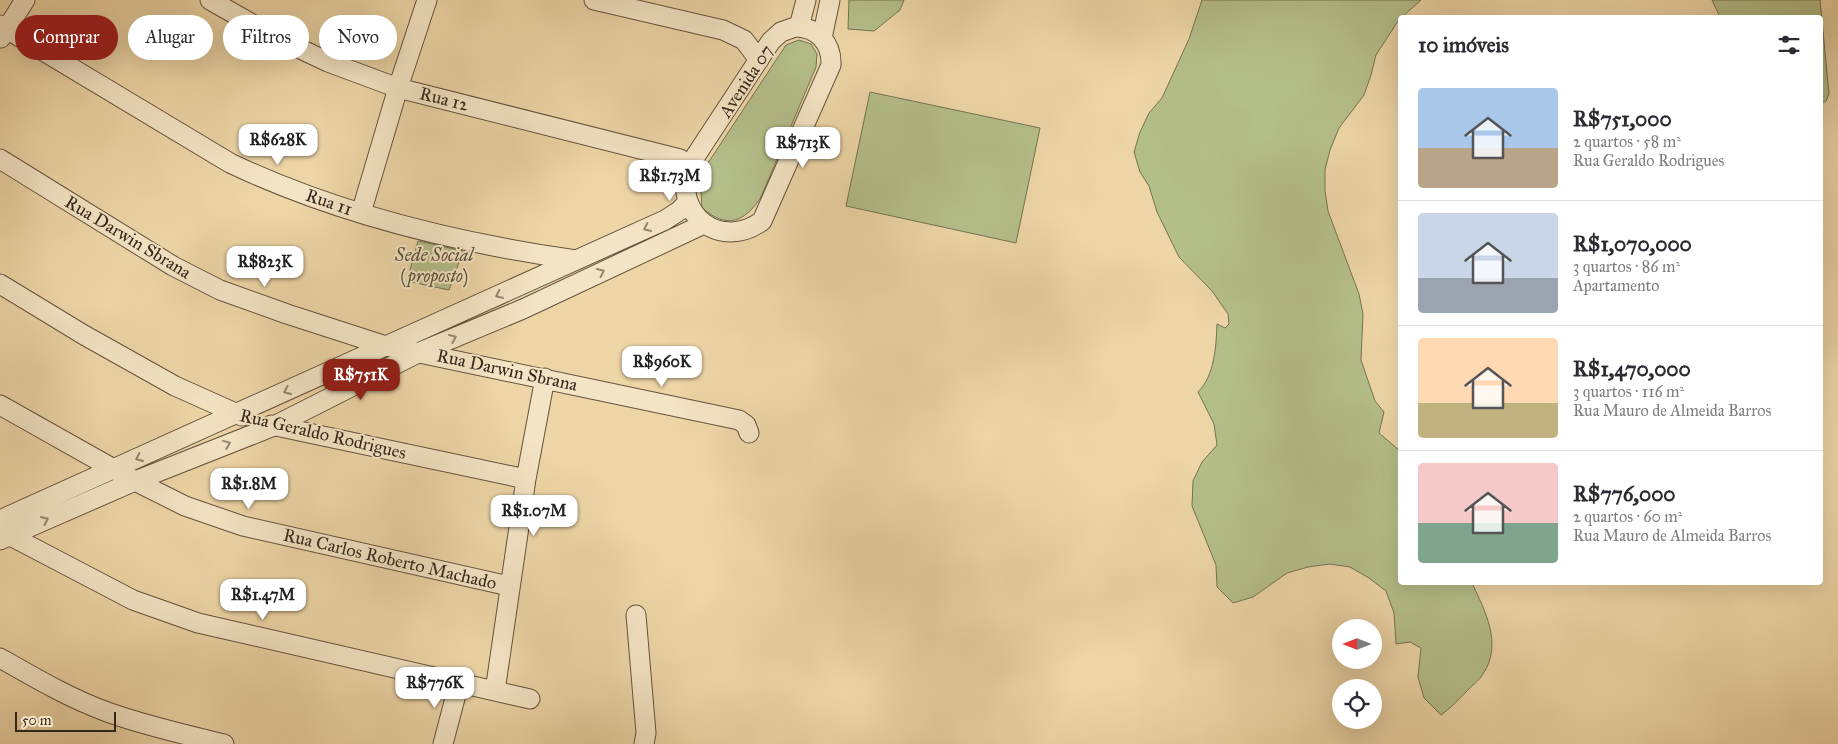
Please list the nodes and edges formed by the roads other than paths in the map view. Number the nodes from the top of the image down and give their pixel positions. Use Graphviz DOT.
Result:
graph roads {
  1 [pos="25,0"];
  2 [pos="210,0"];
  3 [pos="427,0"];
  4 [pos="594,0"];
  5 [pos="806,0"];
  6 [pos="830,0"];
  7 [pos="799,28"];
  8 [pos="2,31"];
  9 [pos="822,38"];
  10 [pos="759,60"];
  11 [pos="398,88"];
  12 [pos="0,159"];
  13 [pos="689,166"];
  14 [pos="688,202"];
  15 [pos="361,213"];
  16 [pos="704,224"];
  17 [pos="524,252"];
  18 [pos="576,260"];
  19 [pos="531,281"];
  20 [pos="0,284"];
  21 [pos="386,346"];
  22 [pos="420,352"];
  23 [pos="546,378"];
  24 [pos="0,405"];
  25 [pos="236,414"];
  26 [pos="274,426"];
  27 [pos="748,433"];
  28 [pos="116,469"];
  29 [pos="526,479"];
  30 [pos="135,481"];
  31 [pos="2,532"];
  32 [pos="509,586"];
  33 [pos="636,615"];
  34 [pos="0,658"];
  35 [pos="459,683"];
  36 [pos="495,691"];
  37 [pos="530,699"];
  38 [pos="224,744"];
  39 [pos="443,744"];
  40 [pos="644,744"];
  1 -- 8 [label="street"];
  2 -- 11 [label="street, Rua 12"];
  3 -- 11 [label="street"];
  4 -- 10 [label="street"];
  5 -- 7 [label="street"];
  6 -- 9 [label="street"];
  7 -- 9 [label="street"];
  7 -- 10 [label="street, Avenida 07"];
  8 -- 15 [label="street, Rua 11"];
  9 -- 16 [label="street"];
  10 -- 13 [label="street, Avenida 07"];
  11 -- 13 [label="street, Rua 12"];
  11 -- 15 [label="street"];
  12 -- 21 [label="street, Rua Darwin Sbrana"];
  13 -- 14 [label="street, Avenida 07"];
  14 -- 16 [label="street"];
  14 -- 18 [label="street, one-way"];
  15 -- 17 [label="street, Rua 11"];
  22 -- 16 [label="street, one-way"];
  17 -- 18 [label="street, Rua 11"];
  17 -- 19 [label="street"];
  18 -- 19 [label="street"];
  19 -- 21 [label="street, one-way"];
  20 -- 25 [label="street, Rua Geraldo Rodrigues"];
  21 -- 22 [label="street, Rua Darwin Sbrana"];
  21 -- 25 [label="street, one-way"];
  22 -- 23 [label="street, Rua Darwin Sbrana"];
  22 -- 26 [label="street"];
  23 -- 27 [label="street, Rua Darwin Sbrana"];
  23 -- 29 [label="street"];
  24 -- 28 [label="street, Rua Carlos Roberto Machado"];
  25 -- 26 [label="street, Rua Geraldo Rodrigues"];
  25 -- 28 [label="street, one-way"];
  26 -- 29 [label="street, Rua Geraldo Rodrigues"];
  30 -- 26 [label="street, one-way"];
  28 -- 30 [label="street, Rua Carlos Roberto Machado"];
  28 -- 31 [label="street"];
  29 -- 32 [label="street"];
  31 -- 30 [label="street, one-way"];
  30 -- 32 [label="street, Rua Carlos Roberto Machado"];
  31 -- 35 [label="street"];
  32 -- 36 [label="street"];
  33 -- 40 [label="street"];
  34 -- 38 [label="street"];
  35 -- 36 [label="street"];
  35 -- 39 [label="street"];
  36 -- 37 [label="street"];
}
